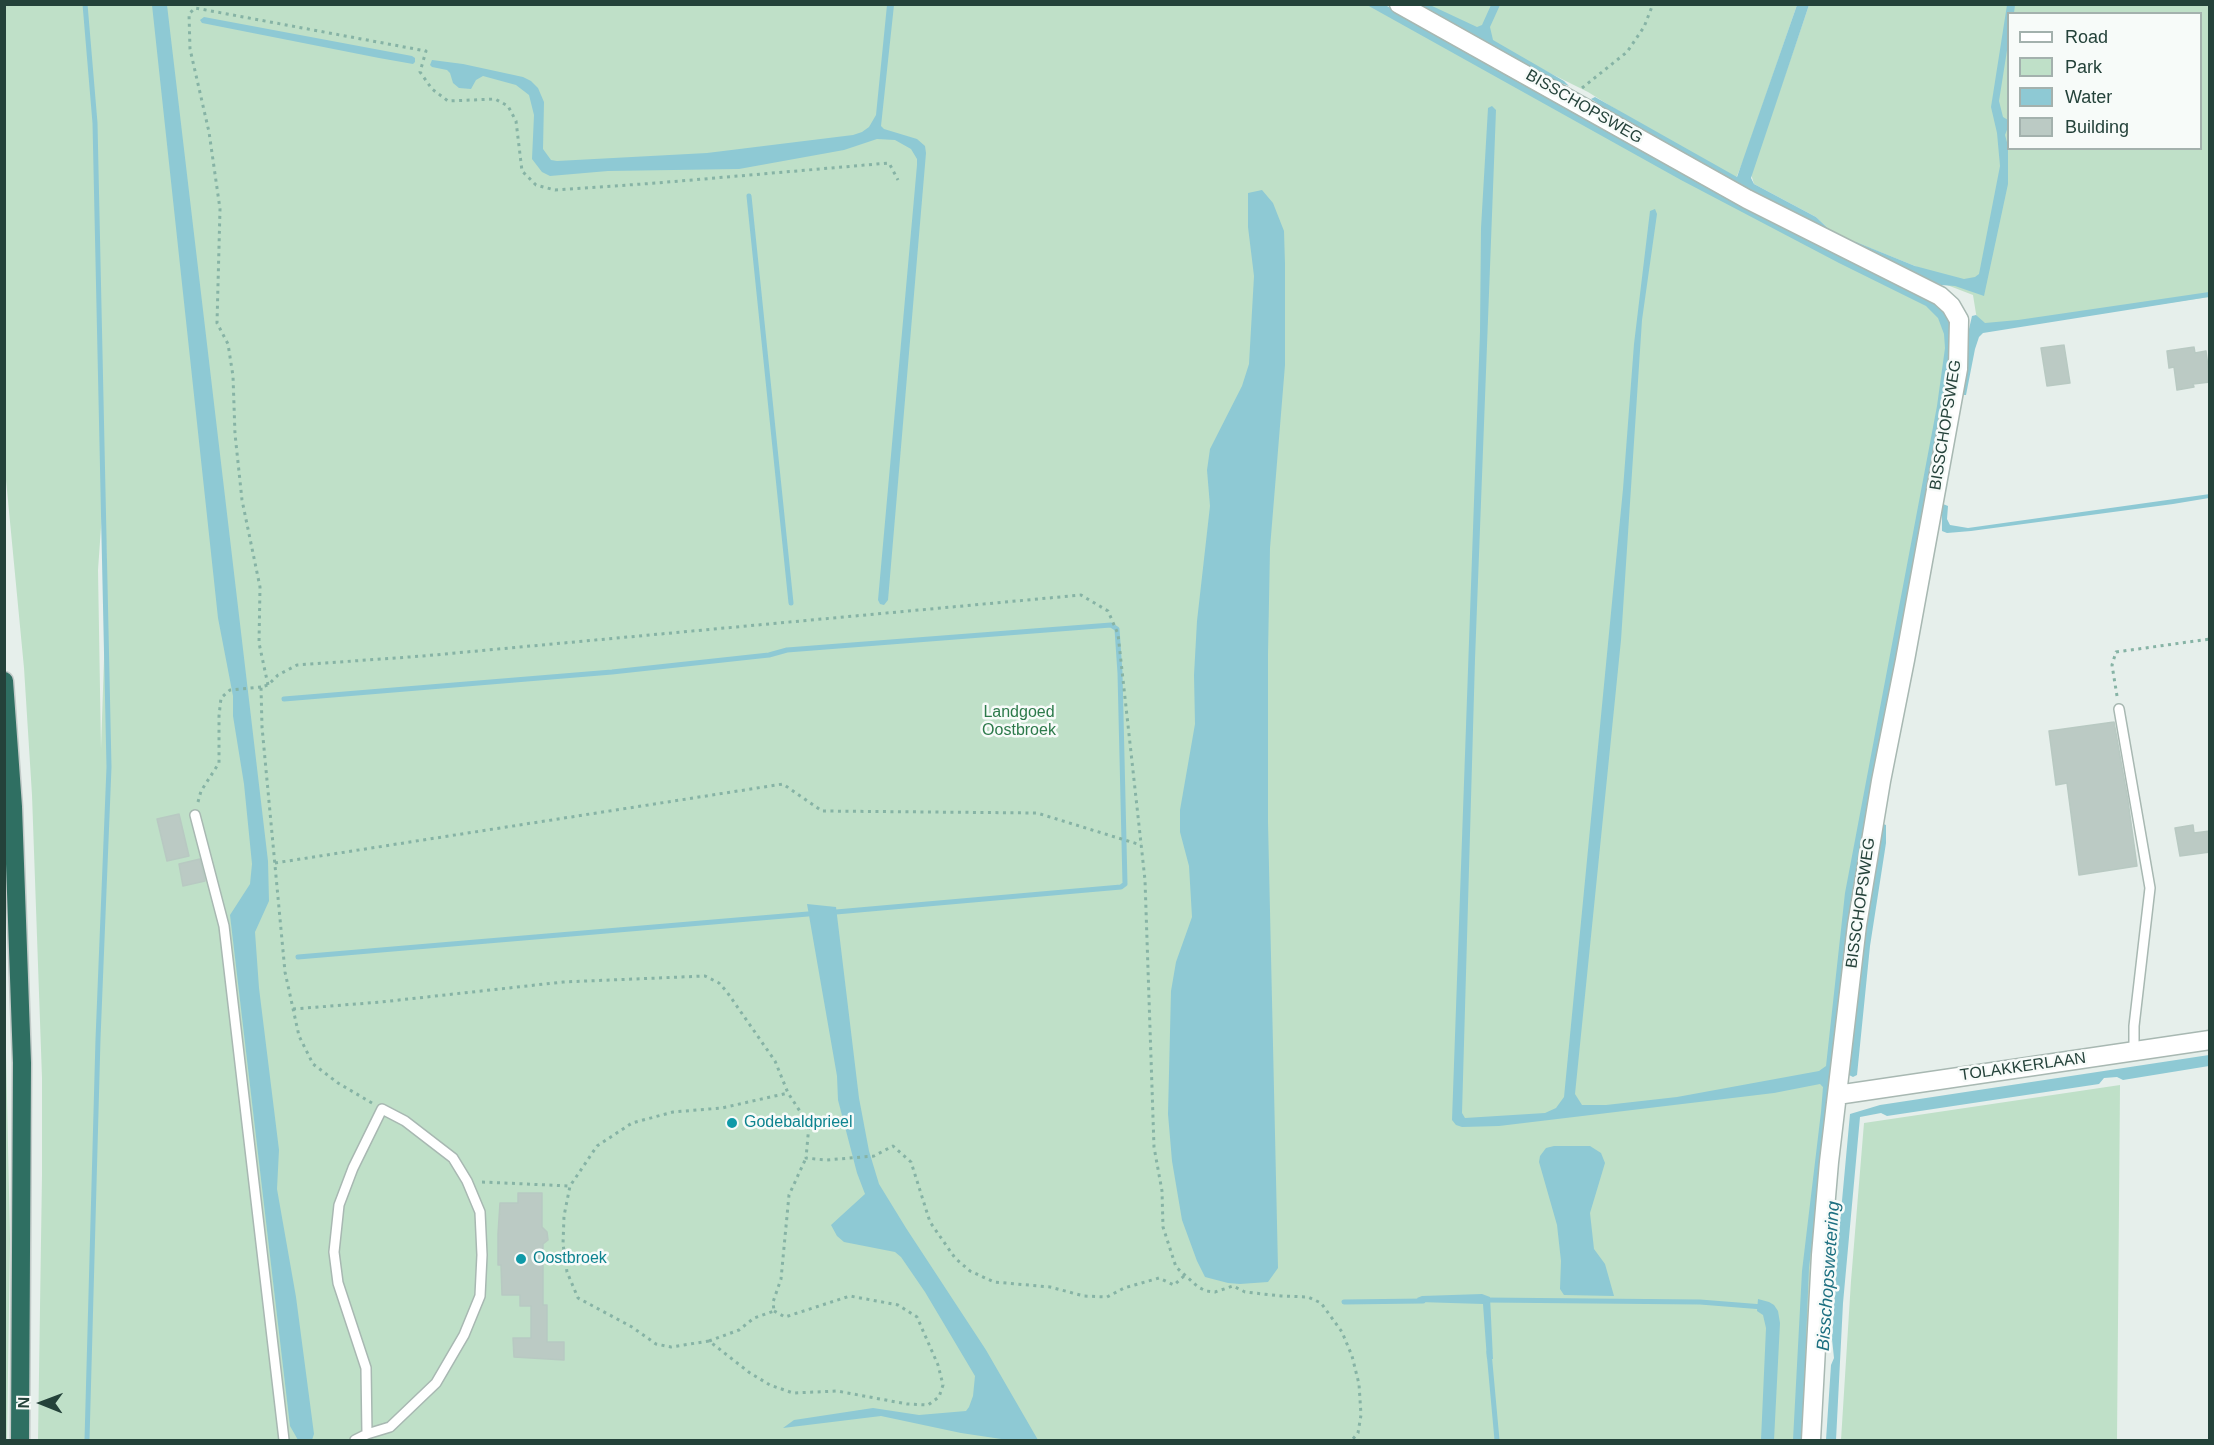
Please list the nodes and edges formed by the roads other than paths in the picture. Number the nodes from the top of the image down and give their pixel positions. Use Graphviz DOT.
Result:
graph roads {
  1 [pos="1399,4"];
  2 [pos="4,681"];
  3 [pos="2120,709"];
  4 [pos="195,815"];
  5 [pos="2210,1040"];
  6 [pos="2134,1051"];
  7 [pos="1837,1095"];
  8 [pos="367,1434"];
  9 [pos="20,1440"];
  10 [pos="284,1440"];
  11 [pos="355,1440"];
  12 [pos="1810,1440"];
  1 -- 7 [label="street, BISSCHOPSWEG"];
  2 -- 9 [label="highway"];
  3 -- 6 [label="lane"];
  4 -- 10 [label="lane"];
  5 -- 6 [label="street, TOLAKKERLAAN"];
  6 -- 7 [label="street, TOLAKKERLAAN"];
  7 -- 12 [label="street, BISSCHOPSWEG"];
  8 -- 8 [label="lane"];
  8 -- 11 [label="lane"];
}
